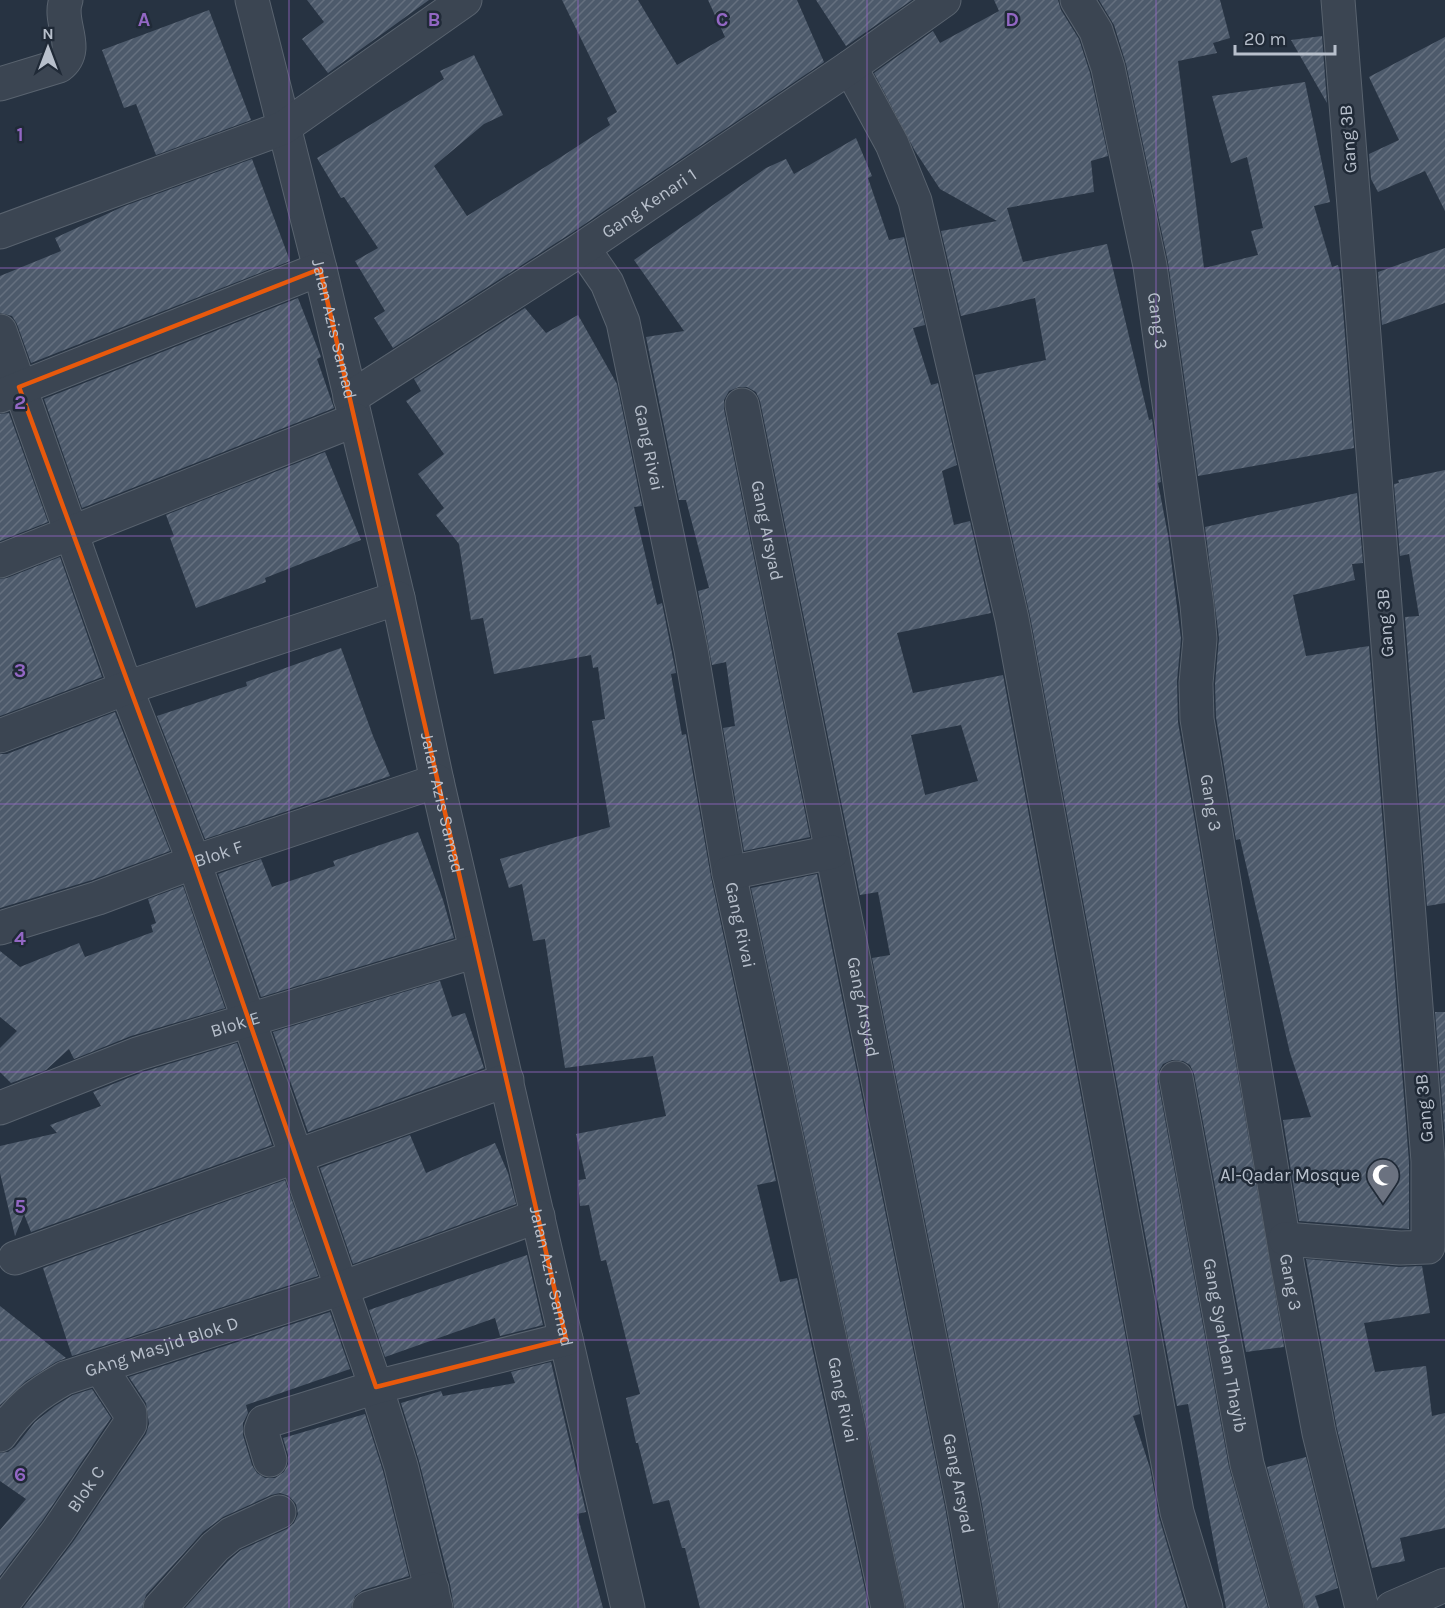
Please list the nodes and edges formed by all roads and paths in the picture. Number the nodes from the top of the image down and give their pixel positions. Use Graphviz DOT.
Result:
graph roads {
  1 [pos="66,0"];
  2 [pos="252,0"];
  3 [pos="465,0"];
  4 [pos="944,0"];
  5 [pos="1077,0"];
  6 [pos="1338,0"];
  7 [pos="850,67"];
  8 [pos="0,84"];
  9 [pos="283,128"];
  10 [pos="0,232"];
  11 [pos="583,248"];
  12 [pos="320,269"];
  13 [pos="0,331"];
  14 [pos="10,392"];
  15 [pos="742,405"];
  16 [pos="352,409"];
  17 [pos="71,532"];
  18 [pos="0,561"];
  19 [pos="399,598"];
  20 [pos="126,688"];
  21 [pos="0,736"];
  22 [pos="436,781"];
  23 [pos="832,852"];
  24 [pos="194,862"];
  25 [pos="729,873"];
  26 [pos="0,928"];
  27 [pos="476,951"];
  28 [pos="248,1019"];
  29 [pos="1176,1078"];
  30 [pos="507,1080"];
  31 [pos="0,1108"];
  32 [pos="296,1156"];
  33 [pos="538,1216"];
  34 [pos="1285,1239"];
  35 [pos="15,1258"];
  36 [pos="342,1288"];
  37 [pos="566,1339"];
  38 [pos="100,1367"];
  39 [pos="376,1387"];
  40 [pos="0,1435"];
  41 [pos="270,1460"];
  42 [pos="279,1512"];
  43 [pos="1445,1585"];
  44 [pos="434,1598"];
  45 [pos="0,1607"];
  46 [pos="1396,1607"];
  47 [pos="160,1608"];
  48 [pos="369,1608"];
  49 [pos="627,1608"];
  50 [pos="888,1608"];
  51 [pos="982,1608"];
  52 [pos="1206,1608"];
  53 [pos="1287,1608"];
  54 [pos="1362,1608"];
  1 -- 8 [label="street"];
  2 -- 9 [label="street, Jalan Azis Samad"];
  3 -- 9 [label="street"];
  4 -- 7 [label="street, Gang Kenari 1"];
  5 -- 34 [label="street, Gang 3"];
  6 -- 34 [label="street, Gang 3B"];
  7 -- 11 [label="street, Gang Kenari 1"];
  7 -- 52 [label="street"];
  9 -- 10 [label="street"];
  9 -- 12 [label="street, Jalan Azis Samad"];
  11 -- 16 [label="street, Gang Kenari 1"];
  11 -- 25 [label="street, Gang Rivai"];
  12 -- 14 [label="street"];
  12 -- 16 [label="street, Jalan Azis Samad"];
  13 -- 14 [label="street"];
  14 -- 17 [label="street"];
  15 -- 23 [label="street, Gang Arsyad"];
  16 -- 17 [label="street, Gang Kenari 1"];
  16 -- 19 [label="street, Jalan Azis Samad"];
  17 -- 18 [label="street, Gang Kenari 1"];
  17 -- 20 [label="street"];
  19 -- 20 [label="street"];
  19 -- 22 [label="street, Jalan Azis Samad"];
  20 -- 21 [label="street"];
  20 -- 24 [label="street"];
  22 -- 24 [label="street, Blok F"];
  22 -- 27 [label="street, Jalan Azis Samad"];
  23 -- 25 [label="street"];
  23 -- 51 [label="street, Gang Arsyad"];
  24 -- 26 [label="street, Blok F"];
  24 -- 28 [label="street"];
  25 -- 50 [label="street, Gang Rivai"];
  27 -- 28 [label="street, Blok E"];
  27 -- 30 [label="street, Jalan Azis Samad"];
  28 -- 31 [label="street, Blok E"];
  28 -- 32 [label="street"];
  29 -- 53 [label="street, Gang Syahdan Thayib"];
  30 -- 32 [label="street"];
  30 -- 33 [label="street, Jalan Azis Samad"];
  32 -- 35 [label="street"];
  32 -- 36 [label="street"];
  33 -- 36 [label="street, GAng Masjid Blok D"];
  33 -- 37 [label="street, Jalan Azis Samad"];
  34 -- 54 [label="street, Gang 3"];
  36 -- 38 [label="street, GAng Masjid Blok D"];
  36 -- 39 [label="street"];
  37 -- 39 [label="street"];
  37 -- 49 [label="street, Jalan Azis Samad"];
  38 -- 40 [label="street, GAng Masjid Blok D"];
  38 -- 45 [label="street, Blok C"];
  39 -- 41 [label="street"];
  39 -- 44 [label="street"];
  42 -- 47 [label="street"];
  43 -- 46 [label="street"];
  44 -- 48 [label="street"];
}
